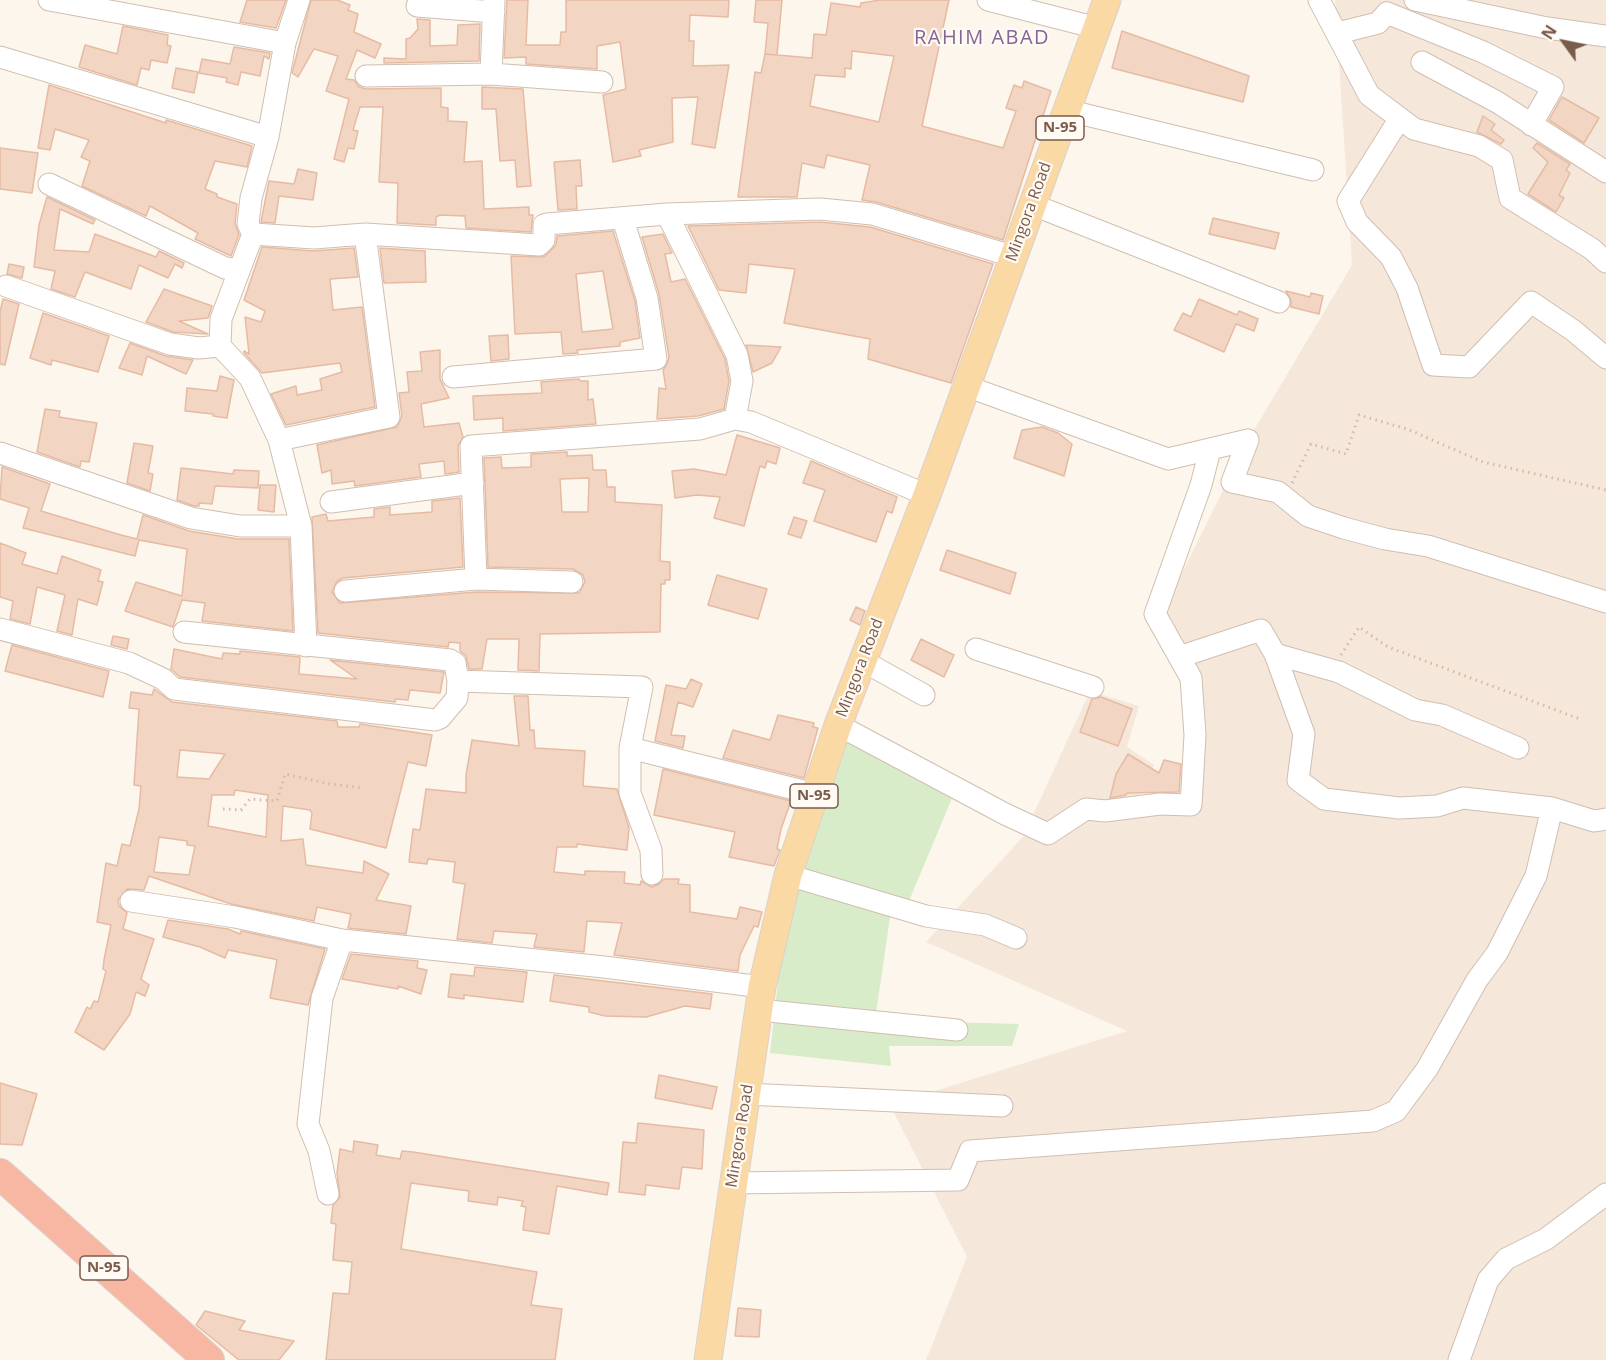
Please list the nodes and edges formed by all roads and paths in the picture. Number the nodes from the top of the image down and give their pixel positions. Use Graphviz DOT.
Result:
graph roads {
  1 [pos="49,0"];
  2 [pos="299,0"];
  3 [pos="988,0"];
  4 [pos="1107,0"];
  5 [pos="1319,0"];
  6 [pos="1415,0"];
  7 [pos="417,6"];
  8 [pos="494,6"];
  9 [pos="1097,28"];
  10 [pos="1338,33"];
  11 [pos="1606,36"];
  12 [pos="285,42"];
  13 [pos="0,57"];
  14 [pos="1422,62"];
  15 [pos="491,74"];
  16 [pos="366,76"];
  17 [pos="602,82"];
  18 [pos="1066,110"];
  19 [pos="1400,118"];
  20 [pos="1531,124"];
  21 [pos="268,137"];
  22 [pos="1313,170"];
  23 [pos="1606,172"];
  24 [pos="49,184"];
  25 [pos="1031,204"];
  26 [pos="668,214"];
  27 [pos="622,219"];
  28 [pos="253,234"];
  29 [pos="365,234"];
  30 [pos="1012,256"];
  31 [pos="1606,262"];
  32 [pos="239,270"];
  33 [pos="6,286"];
  34 [pos="1279,302"];
  35 [pos="220,346"];
  36 [pos="1606,358"];
  37 [pos="453,376"];
  38 [pos="966,386"];
  39 [pos="735,419"];
  40 [pos="279,440"];
  41 [pos="1210,450"];
  42 [pos="0,453"];
  43 [pos="473,483"];
  44 [pos="1606,490"];
  45 [pos="927,495"];
  46 [pos="1285,498"];
  47 [pos="331,502"];
  48 [pos="301,526"];
  49 [pos="476,579"];
  50 [pos="572,582"];
  51 [pos="345,591"];
  52 [pos="1606,602"];
  53 [pos="0,628"];
  54 [pos="184,632"];
  55 [pos="306,646"];
  56 [pos="976,649"];
  57 [pos="1275,654"];
  58 [pos="1179,657"];
  59 [pos="862,662"];
  60 [pos="1332,669"];
  61 [pos="458,681"];
  62 [pos="1093,687"];
  63 [pos="924,695"];
  64 [pos="1580,719"];
  65 [pos="838,725"];
  66 [pos="630,748"];
  67 [pos="1518,748"];
  68 [pos="363,788"];
  69 [pos="815,795"];
  70 [pos="1552,808"];
  71 [pos="223,809"];
  72 [pos="1606,819"];
  73 [pos="652,874"];
  74 [pos="788,875"];
  75 [pos="131,901"];
  76 [pos="1016,938"];
  77 [pos="342,940"];
  78 [pos="760,999"];
  79 [pos="957,1030"];
  80 [pos="746,1094"];
  81 [pos="1002,1106"];
  82 [pos="0,1174"];
  83 [pos="732,1183"];
  84 [pos="328,1194"];
  85 [pos="1606,1194"];
  86 [pos="209,1360"];
  87 [pos="708,1360"];
  88 [pos="1459,1360"];
  1 -- 12 [label="street"];
  2 -- 12 [label="street"];
  3 -- 9 [label="street"];
  4 -- 9 [label="main road, Mingora Road / N-95"];
  5 -- 10 [label="street"];
  6 -- 11 [label="street"];
  7 -- 8 [label="street"];
  8 -- 15 [label="street"];
  9 -- 18 [label="main road, Mingora Road / N-95"];
  10 -- 19 [label="street"];
  10 -- 20 [label="street"];
  12 -- 21 [label="street"];
  13 -- 21 [label="street"];
  14 -- 20 [label="street"];
  15 -- 16 [label="street"];
  15 -- 17 [label="street"];
  18 -- 22 [label="street"];
  18 -- 25 [label="main road, Mingora Road / N-95"];
  19 -- 31 [label="street"];
  19 -- 36 [label="street"];
  20 -- 23 [label="street"];
  21 -- 28 [label="street"];
  24 -- 32 [label="street"];
  25 -- 30 [label="main road, Mingora Road / N-95"];
  25 -- 34 [label="street"];
  26 -- 27 [label="street"];
  26 -- 30 [label="street"];
  26 -- 39 [label="street"];
  27 -- 29 [label="street"];
  27 -- 37 [label="street"];
  28 -- 29 [label="street"];
  28 -- 32 [label="street"];
  29 -- 40 [label="street"];
  30 -- 38 [label="main road, Mingora Road / N-95"];
  32 -- 35 [label="street"];
  33 -- 35 [label="street"];
  35 -- 40 [label="street"];
  38 -- 41 [label="street"];
  38 -- 45 [label="main road, Mingora Road / N-95"];
  39 -- 43 [label="street"];
  39 -- 45 [label="street"];
  40 -- 48 [label="street"];
  41 -- 46 [label="street"];
  41 -- 58 [label="street"];
  42 -- 48 [label="street"];
  43 -- 47 [label="street"];
  43 -- 49 [label="street"];
  44 -- 46 [label="path"];
  45 -- 59 [label="main road, Mingora Road / N-95"];
  46 -- 52 [label="street"];
  48 -- 55 [label="street"];
  49 -- 50 [label="street"];
  49 -- 51 [label="street"];
  53 -- 61 [label="street"];
  54 -- 55 [label="street"];
  55 -- 61 [label="street"];
  56 -- 62 [label="street"];
  57 -- 58 [label="street"];
  57 -- 60 [label="street"];
  57 -- 70 [label="street"];
  58 -- 65 [label="street"];
  59 -- 63 [label="street"];
  59 -- 65 [label="main road, Mingora Road / N-95"];
  60 -- 64 [label="path"];
  60 -- 67 [label="street"];
  61 -- 66 [label="street"];
  65 -- 69 [label="main road, Mingora Road / N-95"];
  66 -- 69 [label="street"];
  66 -- 73 [label="street"];
  68 -- 71 [label="path"];
  69 -- 74 [label="main road, Mingora Road / N-95"];
  70 -- 72 [label="street"];
  70 -- 83 [label="street"];
  74 -- 76 [label="street"];
  74 -- 78 [label="main road, Mingora Road / N-95"];
  75 -- 77 [label="street"];
  77 -- 78 [label="street"];
  77 -- 84 [label="street"];
  78 -- 79 [label="street"];
  78 -- 80 [label="main road, Mingora Road / N-95"];
  80 -- 81 [label="street"];
  80 -- 83 [label="main road, Mingora Road / N-95"];
  82 -- 86 [label="highway, N-95"];
  83 -- 87 [label="main road, Mingora Road / N-95"];
  85 -- 88 [label="street"];
}
